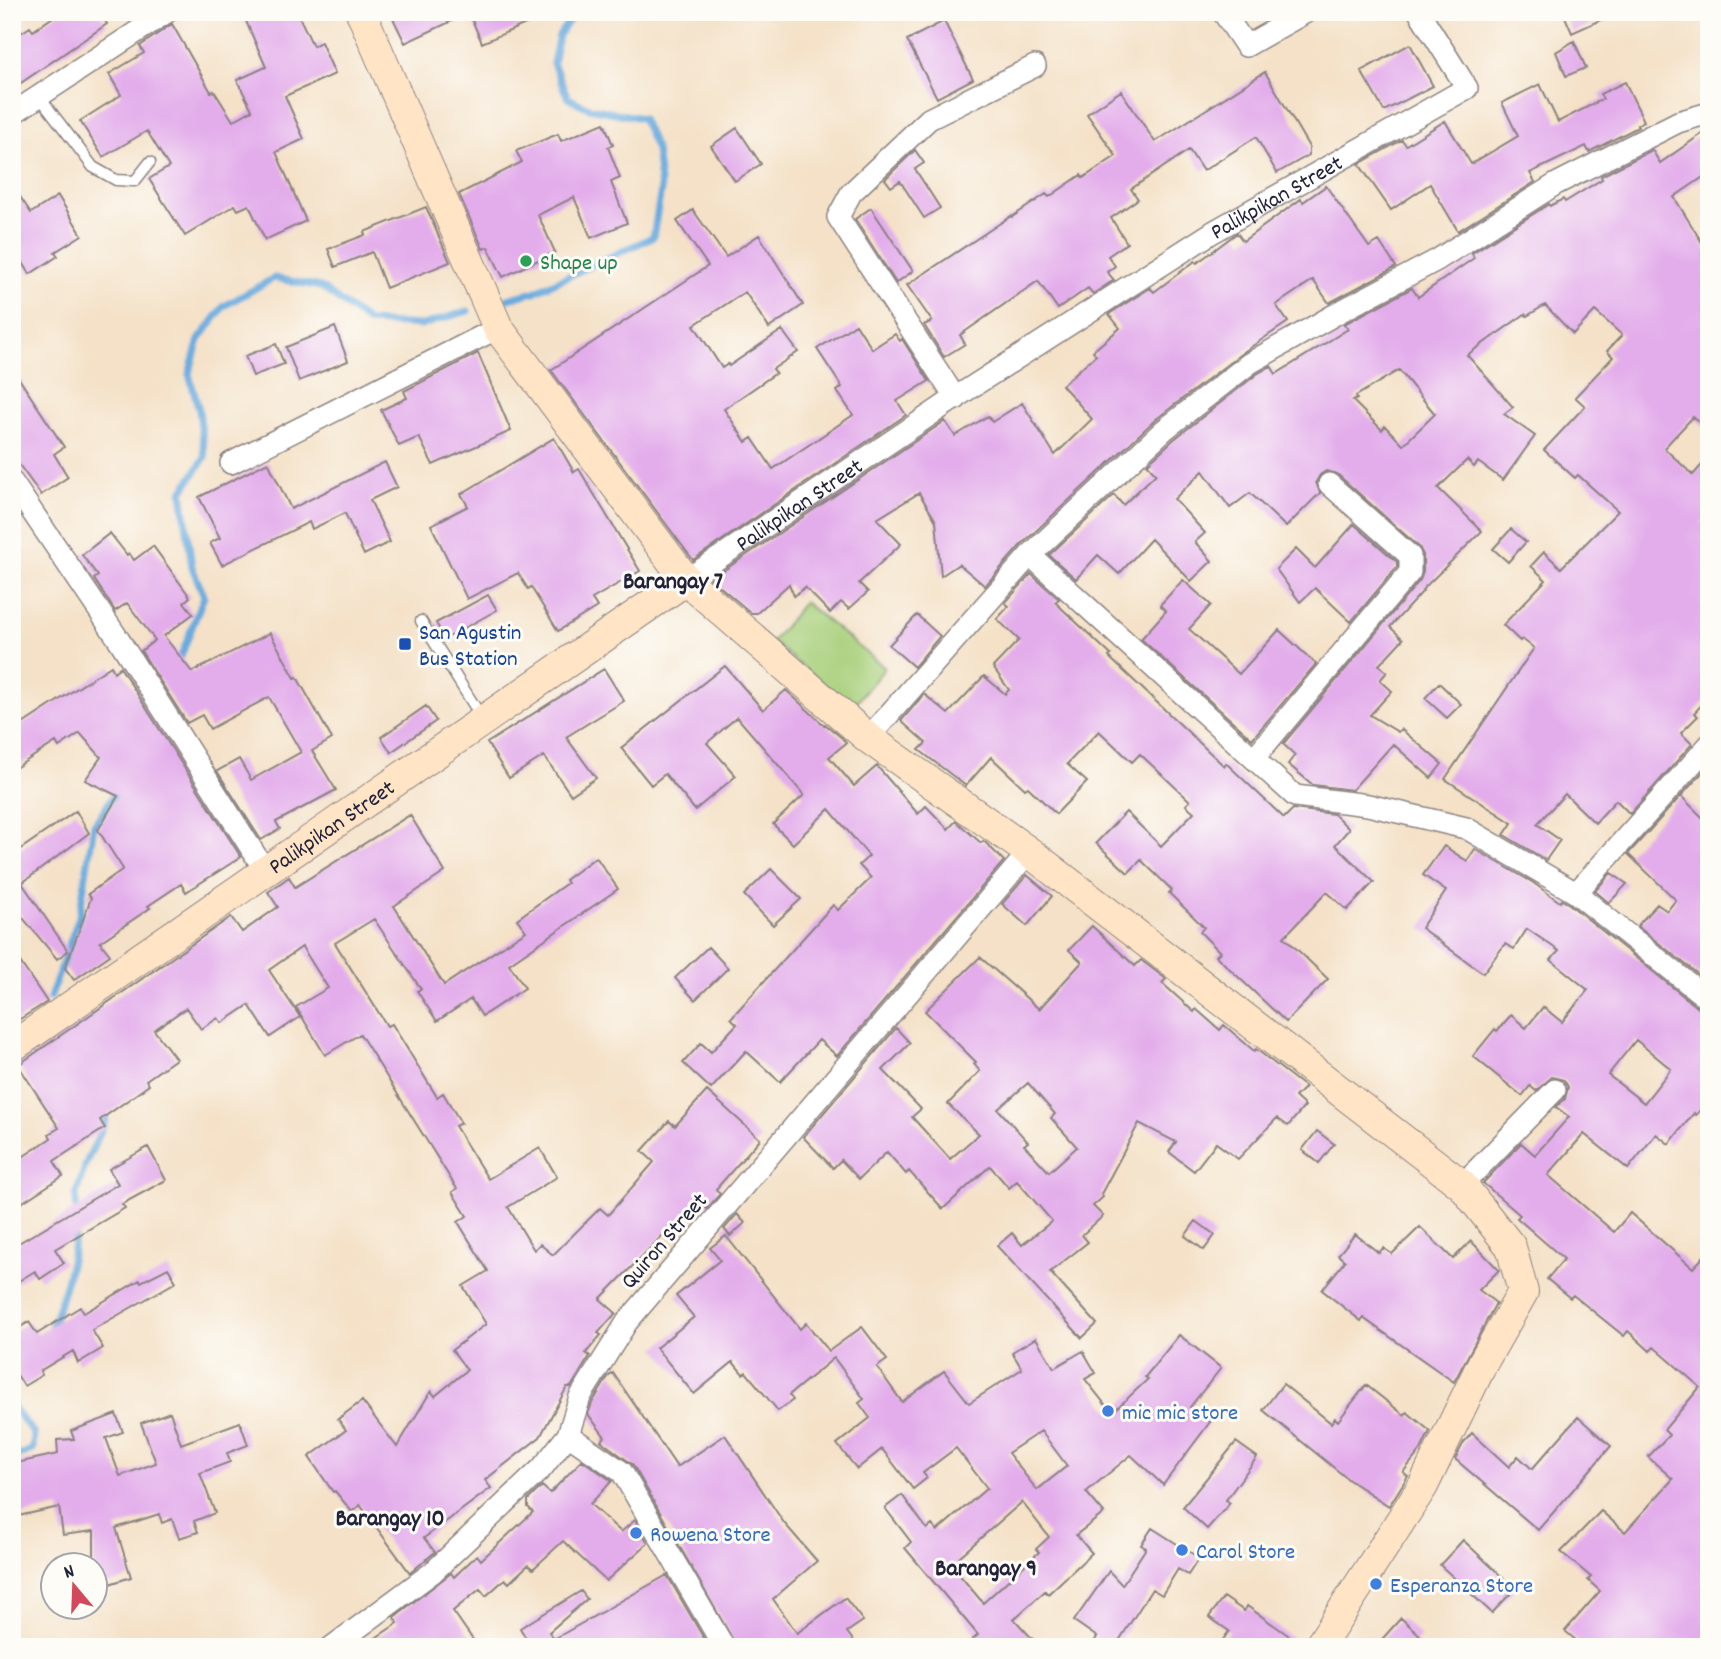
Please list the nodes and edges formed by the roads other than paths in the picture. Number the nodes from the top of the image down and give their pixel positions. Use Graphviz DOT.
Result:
graph roads {
  1 [pos="167,12"];
  2 [pos="361,12"];
  3 [pos="1223,12"];
  4 [pos="1306,12"];
  5 [pos="1419,12"];
  6 [pos="1035,66"];
  7 [pos="39,96"];
  8 [pos="1709,113"];
  9 [pos="12,114"];
  10 [pos="150,162"];
  11 [pos="498,328"];
  12 [pos="956,399"];
  13 [pos="231,463"];
  14 [pos="12,482"];
  15 [pos="1329,484"];
  16 [pos="1030,555"];
  17 [pos="686,580"];
  18 [pos="421,621"];
  19 [pos="483,720"];
  20 [pos="868,738"];
  21 [pos="1709,745"];
  22 [pos="1254,758"];
  23 [pos="1029,852"];
  24 [pos="266,872"];
  25 [pos="1576,893"];
  26 [pos="1709,1000"];
  27 [pos="12,1047"];
  28 [pos="1555,1090"];
  29 [pos="1462,1185"];
  30 [pos="568,1436"];
  31 [pos="332,1647"];
  32 [pos="724,1647"];
  33 [pos="1319,1647"];
  1 -- 7 [label="street"];
  2 -- 11 [label="street"];
  3 -- 4 [label="street"];
  5 -- 12 [label="street, Palikpikan Street"];
  6 -- 12 [label="street"];
  7 -- 9 [label="street"];
  7 -- 10 [label="lane"];
  8 -- 16 [label="street"];
  11 -- 13 [label="street"];
  11 -- 17 [label="street"];
  12 -- 17 [label="street, Palikpikan Street"];
  14 -- 24 [label="street"];
  15 -- 22 [label="street"];
  16 -- 20 [label="street"];
  16 -- 22 [label="street"];
  17 -- 19 [label="street, Palikpikan Street"];
  17 -- 20 [label="street"];
  18 -- 19 [label="lane"];
  19 -- 24 [label="street, Palikpikan Street"];
  20 -- 23 [label="street"];
  21 -- 25 [label="street"];
  22 -- 25 [label="street"];
  23 -- 29 [label="street"];
  23 -- 30 [label="street, Quiron Street"];
  24 -- 27 [label="street, Palikpikan Street"];
  25 -- 26 [label="street"];
  28 -- 29 [label="street"];
  29 -- 33 [label="street"];
  30 -- 31 [label="street, Quiron Street"];
  30 -- 32 [label="street"];
}
